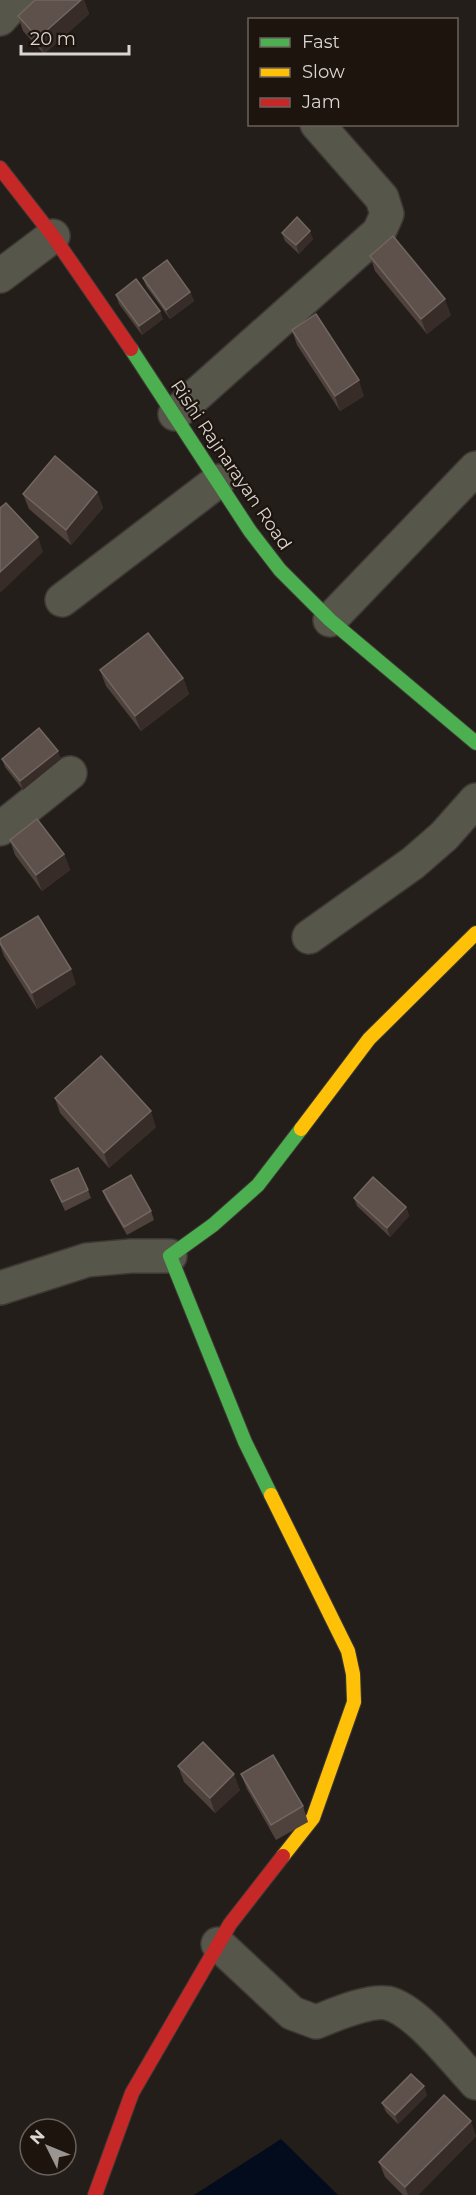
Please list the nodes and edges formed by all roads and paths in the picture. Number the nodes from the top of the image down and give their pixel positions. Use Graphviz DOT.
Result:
graph roads {
  1 [pos="17,0"];
  2 [pos="0,19"];
  3 [pos="319,126"];
  4 [pos="0,168"];
  5 [pos="53,236"];
  6 [pos="0,276"];
  7 [pos="175,414"];
  8 [pos="476,468"];
  9 [pos="218,481"];
  10 [pos="62,600"];
  11 [pos="330,620"];
  12 [pos="476,743"];
  13 [pos="70,773"];
  14 [pos="476,800"];
  15 [pos="0,829"];
  16 [pos="476,933"];
  17 [pos="309,937"];
  18 [pos="170,1256"];
  19 [pos="0,1288"];
  20 [pos="218,1944"];
  21 [pos="476,2083"];
  22 [pos="95,2195"];
  1 -- 2 [label="street"];
  3 -- 7 [label="street"];
  4 -- 5 [label="street, Rishi Rajnarayan Road"];
  5 -- 6 [label="street"];
  5 -- 7 [label="street, Rishi Rajnarayan Road"];
  7 -- 9 [label="street, Rishi Rajnarayan Road"];
  8 -- 11 [label="street"];
  9 -- 10 [label="street"];
  9 -- 11 [label="street, Rishi Rajnarayan Road"];
  11 -- 12 [label="street, Rishi Rajnarayan Road"];
  13 -- 15 [label="street"];
  14 -- 17 [label="street"];
  16 -- 18 [label="street"];
  18 -- 19 [label="street"];
  18 -- 20 [label="street"];
  20 -- 21 [label="street"];
  20 -- 22 [label="street"];
}
